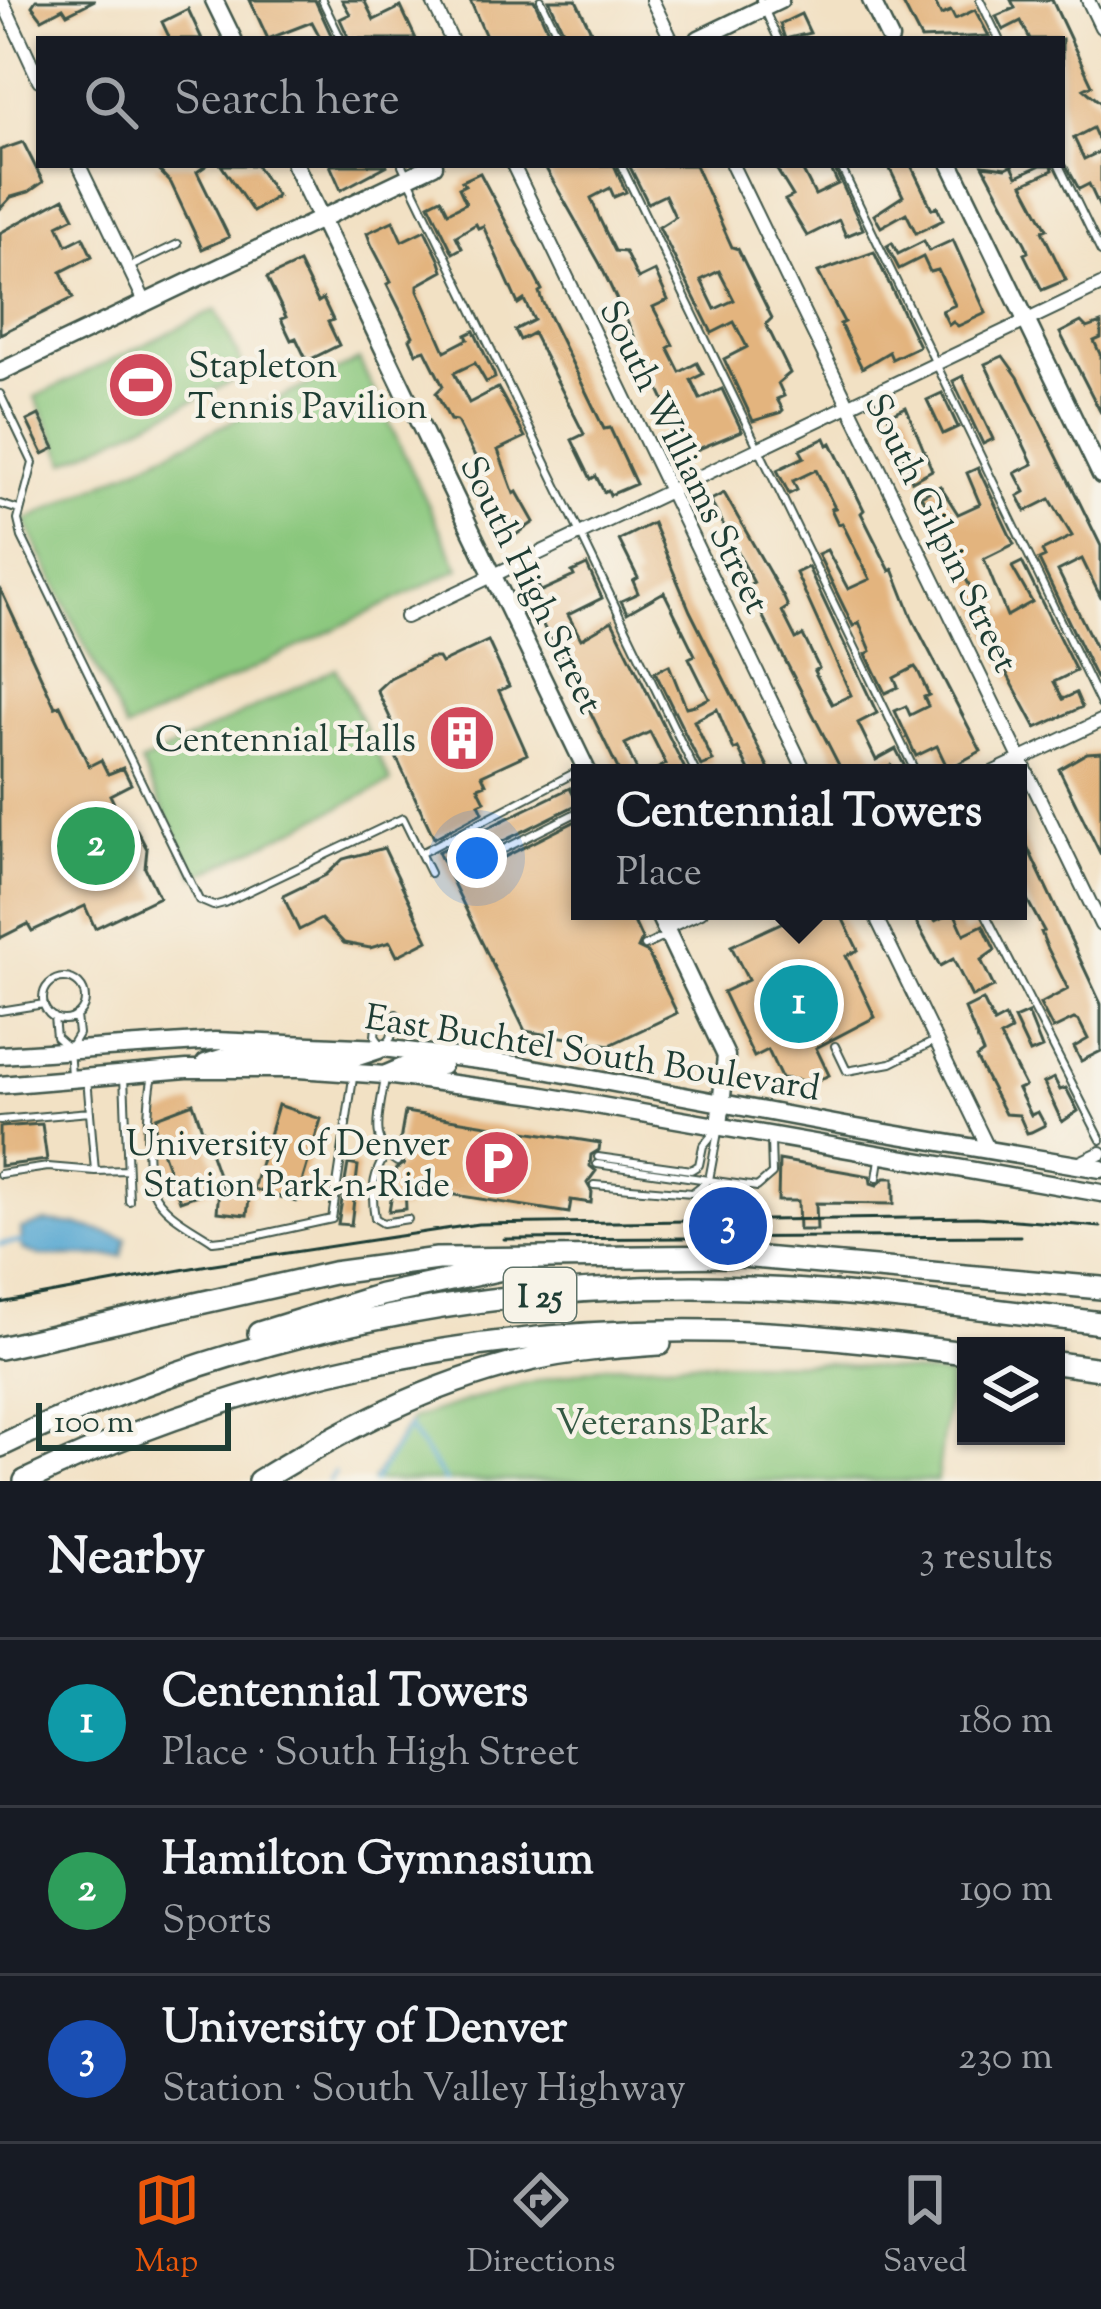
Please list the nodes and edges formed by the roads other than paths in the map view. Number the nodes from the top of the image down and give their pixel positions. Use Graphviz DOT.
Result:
graph roads {
  1 [pos="2,0"];
  2 [pos="214,0"];
  3 [pos="322,0"];
  4 [pos="432,0"];
  5 [pos="542,0"];
  6 [pos="652,0"];
  7 [pos="871,0"];
  8 [pos="980,0"];
  9 [pos="1088,0"];
  10 [pos="767,3"];
  11 [pos="1101,27"];
  12 [pos="232,36"];
  13 [pos="340,36"];
  14 [pos="450,36"];
  15 [pos="559,36"];
  16 [pos="670,36"];
  17 [pos="705,36"];
  18 [pos="777,36"];
  19 [pos="889,36"];
  20 [pos="998,36"];
  21 [pos="36,74"];
  22 [pos="80,168"];
  23 [pos="296,168"];
  24 [pos="514,168"];
  25 [pos="622,168"];
  26 [pos="733,168"];
  27 [pos="841,168"];
  28 [pos="952,168"];
  29 [pos="1060,168"];
  30 [pos="405,171"];
  31 [pos="322,220"];
  32 [pos="178,244"];
  33 [pos="1101,252"];
  34 [pos="128,268"];
  35 [pos="1101,285"];
  36 [pos="146,304"];
  37 [pos="1026,321"];
  38 [pos="936,362"];
  39 [pos="0,371"];
  40 [pos="0,394"];
  41 [pos="848,404"];
  42 [pos="758,448"];
  43 [pos="1101,475"];
  44 [pos="669,491"];
  45 [pos="0,504"];
  46 [pos="20,510"];
  47 [pos="580,533"];
  48 [pos="492,576"];
  49 [pos="406,617"];
  50 [pos="1101,704"];
  51 [pos="1101,721"];
  52 [pos="1020,760"];
  53 [pos="584,764"];
  54 [pos="692,764"];
  55 [pos="802,764"];
  56 [pos="912,764"];
  57 [pos="1011,764"];
  58 [pos="1022,764"];
  59 [pos="1027,774"];
  60 [pos="571,778"];
  61 [pos="571,816"];
  62 [pos="421,853"];
  63 [pos="468,867"];
  64 [pos="430,873"];
  65 [pos="877,920"];
  66 [pos="988,920"];
  67 [pos="664,925"];
  68 [pos="1101,925"];
  69 [pos="645,946"];
  70 [pos="44,1004"];
  71 [pos="0,1011"];
  72 [pos="377,1015"];
  73 [pos="395,1015"];
  74 [pos="76,1016"];
  75 [pos="53,1017"];
  76 [pos="936,1041"];
  77 [pos="835,1046"];
  78 [pos="383,1048"];
  79 [pos="69,1049"];
  80 [pos="0,1055"];
  81 [pos="518,1065"];
  82 [pos="187,1069"];
  83 [pos="153,1070"];
  84 [pos="123,1072"];
  85 [pos="353,1072"];
  86 [pos="385,1075"];
  87 [pos="79,1076"];
  88 [pos="0,1085"];
  89 [pos="723,1101"];
  90 [pos="90,1112"];
  91 [pos="0,1120"];
  92 [pos="719,1127"];
  93 [pos="771,1137"];
  94 [pos="1101,1140"];
  95 [pos="989,1150"];
  96 [pos="1101,1153"];
  97 [pos="386,1155"];
  98 [pos="881,1156"];
  99 [pos="397,1162"];
  100 [pos="1078,1164"];
  101 [pos="128,1169"];
  102 [pos="1101,1169"];
  103 [pos="95,1171"];
  104 [pos="0,1174"];
  105 [pos="878,1178"];
  106 [pos="709,1180"];
  107 [pos="594,1185"];
  108 [pos="1101,1193"];
  109 [pos="129,1202"];
  110 [pos="408,1219"];
  111 [pos="645,1256"];
  112 [pos="1101,1287"];
  113 [pos="1101,1322"];
  114 [pos="816,1337"];
  115 [pos="0,1350"];
  116 [pos="957,1352"];
  117 [pos="1065,1365"];
  118 [pos="1101,1369"];
  119 [pos="65,1415"];
  120 [pos="0,1446"];
  121 [pos="25,1481"];
  122 [pos="259,1481"];
  1 -- 21 [label="street"];
  2 -- 12 [label="main road"];
  3 -- 13 [label="lane"];
  4 -- 14 [label="street"];
  5 -- 15 [label="lane"];
  6 -- 16 [label="street"];
  7 -- 19 [label="main road"];
  8 -- 20 [label="lane"];
  9 -- 11 [label="street"];
  10 -- 17 [label="main road"];
  10 -- 18 [label="lane"];
  22 -- 34 [label="street"];
  23 -- 31 [label="main road, South High Street"];
  24 -- 44 [label="street, South Williams Street"];
  25 -- 42 [label="lane"];
  26 -- 41 [label="street, South Gilpin Street"];
  27 -- 38 [label="lane"];
  28 -- 37 [label="main road"];
  29 -- 33 [label="lane"];
  30 -- 31 [label="main road"];
  30 -- 47 [label="lane"];
  31 -- 36 [label="main road"];
  31 -- 48 [label="main road, South High Street"];
  32 -- 34 [label="lane"];
  34 -- 36 [label="street"];
  35 -- 37 [label="street"];
  36 -- 39 [label="main road"];
  37 -- 38 [label="street"];
  37 -- 43 [label="main road"];
  38 -- 41 [label="street"];
  38 -- 50 [label="lane"];
  40 -- 46 [label="lane"];
  41 -- 42 [label="street"];
  41 -- 52 [label="street, South Gilpin Street"];
  42 -- 44 [label="street"];
  42 -- 56 [label="lane"];
  44 -- 47 [label="street"];
  44 -- 55 [label="street, South Williams Street"];
  45 -- 46 [label="lane"];
  46 -- 62 [label="lane"];
  47 -- 48 [label="street"];
  47 -- 54 [label="lane"];
  48 -- 49 [label="street"];
  48 -- 53 [label="main road, South High Street"];
  51 -- 52 [label="street"];
  52 -- 57 [label="street"];
  52 -- 58 [label="street, South Gilpin Street"];
  59 -- 68 [label="street, South Gilpin Street"];
  60 -- 62 [label="lane"];
  61 -- 63 [label="lane"];
  62 -- 64 [label="lane"];
  65 -- 76 [label="street"];
  66 -- 94 [label="lane"];
  67 -- 69 [label="lane"];
  67 -- 89 [label="main road"];
  70 -- 71 [label="lane"];
  70 -- 74 [label="lane"];
  70 -- 75 [label="lane"];
  72 -- 78 [label="lane"];
  73 -- 78 [label="lane"];
  74 -- 75 [label="lane"];
  74 -- 79 [label="lane"];
  75 -- 79 [label="lane"];
  76 -- 77 [label="lane"];
  76 -- 95 [label="street"];
  78 -- 79 [label="main road, East Buchtel South Boulevard"];
  78 -- 81 [label="main road, East Buchtel South Boulevard"];
  78 -- 82 [label="main road"];
  79 -- 80 [label="main road, East Buchtel South Boulevard"];
  79 -- 87 [label="lane"];
  81 -- 86 [label="main road"];
  81 -- 89 [label="main road, East Buchtel South Boulevard"];
  82 -- 83 [label="main road, East Buchtel South Boulevard"];
  82 -- 85 [label="main road, East Buchtel South Boulevard"];
  83 -- 84 [label="main road, East Buchtel South Boulevard"];
  83 -- 85 [label="lane"];
  84 -- 87 [label="main road, East Buchtel South Boulevard"];
  84 -- 101 [label="lane"];
  85 -- 86 [label="main road, East Buchtel South Boulevard"];
  86 -- 92 [label="main road, East Buchtel South Boulevard"];
  86 -- 97 [label="lane"];
  87 -- 88 [label="main road, East Buchtel South Boulevard"];
  87 -- 90 [label="lane"];
  89 -- 92 [label="main road"];
  89 -- 95 [label="main road, East Buchtel South Boulevard"];
  90 -- 91 [label="lane"];
  90 -- 103 [label="lane"];
  92 -- 93 [label="main road, East Buchtel South Boulevard"];
  92 -- 106 [label="lane"];
  92 -- 106 [label="lane"];
  93 -- 98 [label="main road, East Buchtel South Boulevard"];
  93 -- 106 [label="lane"];
  95 -- 100 [label="main road, East Buchtel South Boulevard"];
  96 -- 100 [label="street"];
  97 -- 99 [label="lane"];
  97 -- 110 [label="lane"];
  98 -- 105 [label="lane"];
  98 -- 108 [label="main road, East Buchtel South Boulevard"];
  100 -- 102 [label="main road, East Buchtel South Boulevard"];
  101 -- 103 [label="lane"];
  101 -- 109 [label="lane"];
  103 -- 104 [label="lane"];
  106 -- 107 [label="lane"];
  111 -- 112 [label="highway"];
  111 -- 115 [label="highway"];
  111 -- 119 [label="highway"];
  113 -- 119 [label="highway, I 25"];
  114 -- 116 [label="highway, I 25"];
  114 -- 121 [label="highway, I 25"];
  114 -- 122 [label="highway"];
  117 -- 118 [label="highway"];
  119 -- 120 [label="highway, I 25"];
}
